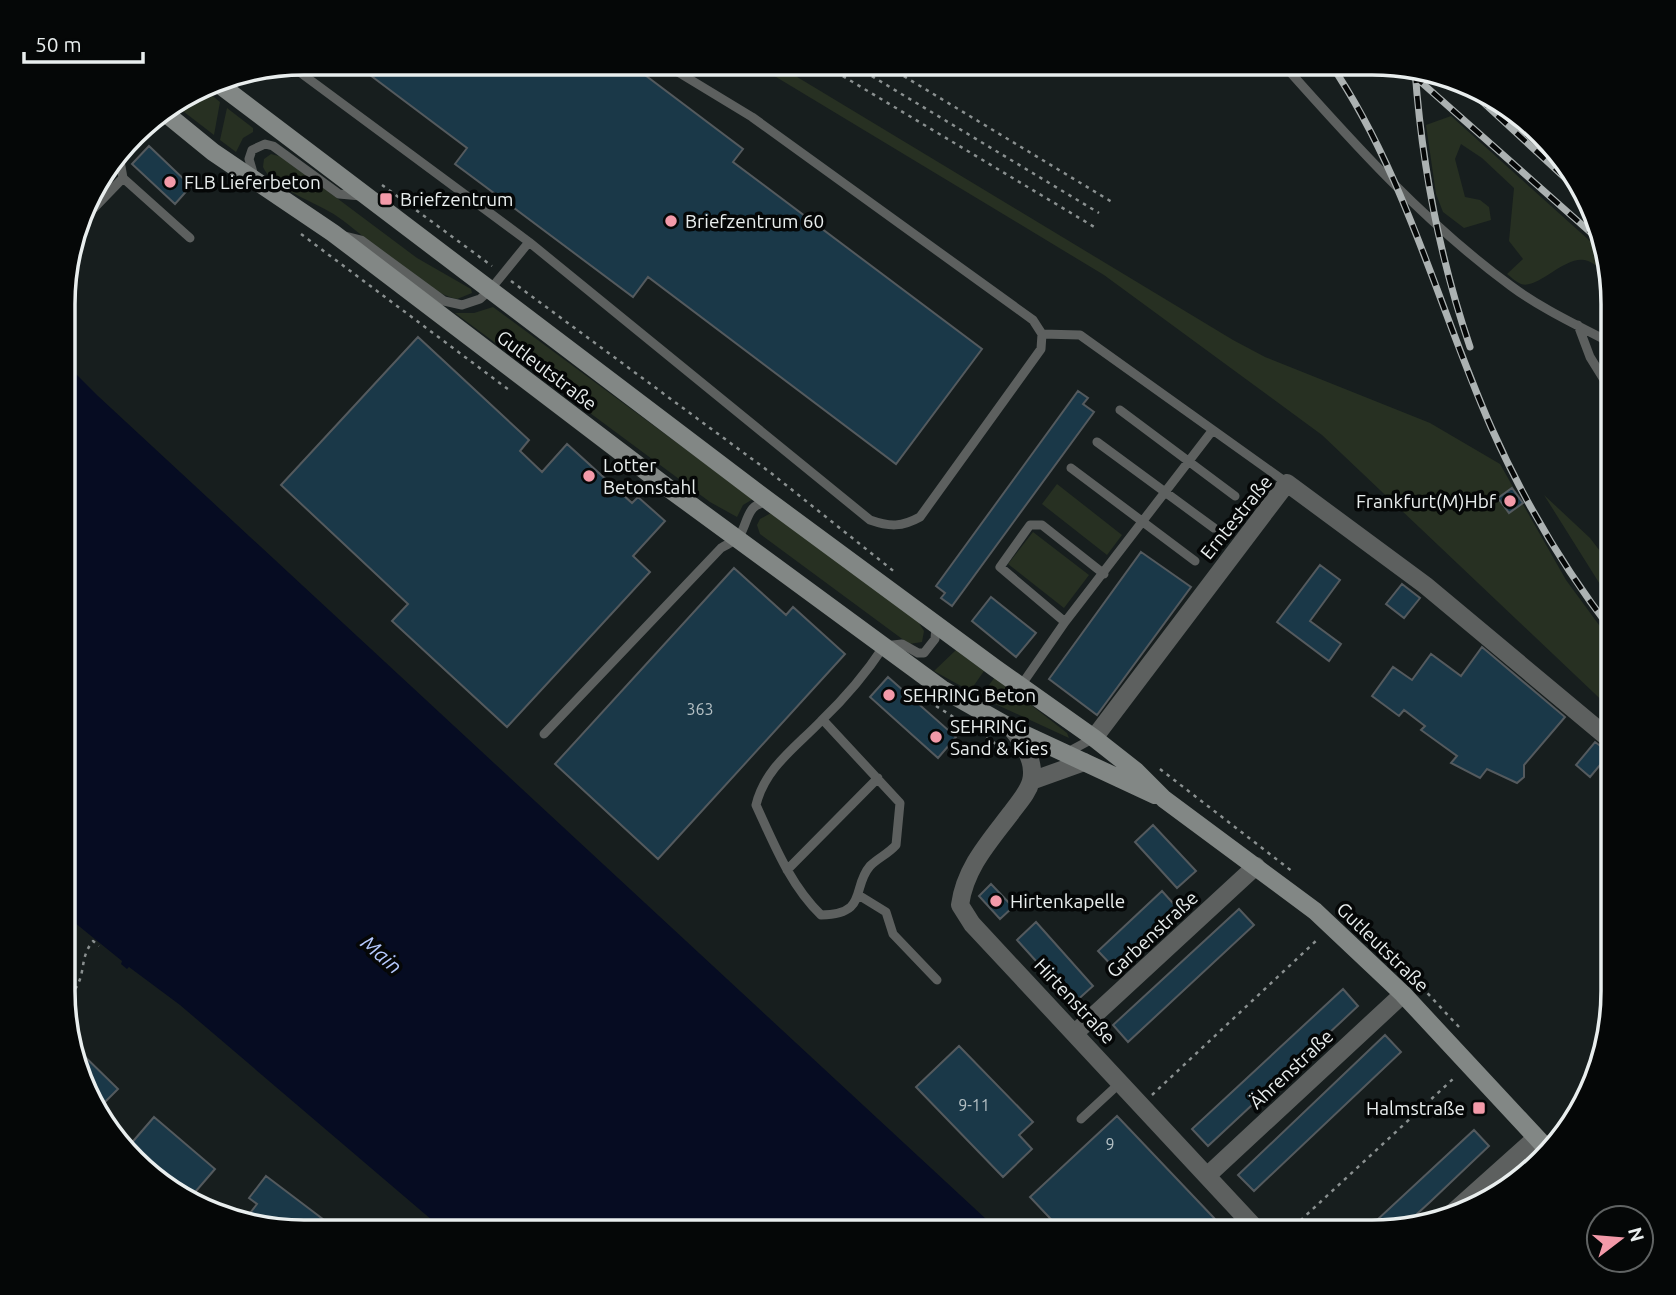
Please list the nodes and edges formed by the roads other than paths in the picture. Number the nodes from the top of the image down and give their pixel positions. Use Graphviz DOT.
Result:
graph roads {
  1 [pos="305,76"];
  2 [pos="684,76"];
  3 [pos="1293,76"];
  4 [pos="225,89"];
  5 [pos="172,118"];
  6 [pos="121,167"];
  7 [pos="123,178"];
  8 [pos="256,181"];
  9 [pos="362,196"];
  10 [pos="101,201"];
  11 [pos="333,233"];
  12 [pos="190,238"];
  13 [pos="529,242"];
  14 [pos="490,290"];
  15 [pos="1578,325"];
  16 [pos="1042,334"];
  17 [pos="1601,337"];
  18 [pos="1601,375"];
  19 [pos="1120,410"];
  20 [pos="1212,431"];
  21 [pos="1097,442"];
  22 [pos="1189,461"];
  23 [pos="1071,468"];
  24 [pos="1287,483"];
  25 [pos="1165,492"];
  26 [pos="1235,496"];
  27 [pos="771,502"];
  28 [pos="1143,522"];
  29 [pos="1214,528"];
  30 [pos="739,537"];
  31 [pos="1195,561"];
  32 [pos="1104,574"];
  33 [pos="1065,622"];
  34 [pos="936,624"];
  35 [pos="884,646"];
  36 [pos="1020,687"];
  37 [pos="823,720"];
  38 [pos="1011,728"];
  39 [pos="1600,730"];
  40 [pos="544,734"];
  41 [pos="1094,738"];
  42 [pos="1065,754"];
  43 [pos="1084,762"];
  44 [pos="878,778"];
  45 [pos="1031,781"];
  46 [pos="1164,799"];
  47 [pos="1256,866"];
  48 [pos="787,870"];
  49 [pos="860,896"];
  50 [pos="937,980"];
  51 [pos="1403,994"];
  52 [pos="1076,1032"];
  53 [pos="1121,1082"];
  54 [pos="1081,1119"];
  55 [pos="1536,1138"];
  56 [pos="1542,1144"];
  57 [pos="1208,1175"];
  58 [pos="1469,1198"];
  59 [pos="1248,1220"];
  1 -- 13 [label="lane"];
  2 -- 16 [label="lane"];
  3 -- 15 [label="lane"];
  4 -- 9 [label="main road, Gutleutstraße"];
  5 -- 8 [label="main road, Gutleutstraße"];
  6 -- 7 [label="lane"];
  7 -- 10 [label="lane"];
  7 -- 12 [label="lane"];
  8 -- 9 [label="lane, Gutleutstraße"];
  8 -- 11 [label="main road, Gutleutstraße"];
  9 -- 14 [label="main road, Gutleutstraße"];
  11 -- 14 [label="lane, Gutleutstraße"];
  11 -- 30 [label="main road, Gutleutstraße"];
  13 -- 14 [label="lane"];
  13 -- 16 [label="lane"];
  14 -- 27 [label="main road, Gutleutstraße"];
  15 -- 17 [label="lane"];
  15 -- 18 [label="lane"];
  16 -- 20 [label="lane"];
  19 -- 22 [label="lane"];
  20 -- 22 [label="lane"];
  20 -- 24 [label="lane"];
  21 -- 25 [label="lane"];
  22 -- 25 [label="lane"];
  22 -- 26 [label="lane"];
  23 -- 28 [label="lane"];
  24 -- 39 [label="street, Erntestraße"];
  24 -- 41 [label="street, Erntestraße"];
  25 -- 28 [label="lane"];
  25 -- 29 [label="lane"];
  27 -- 30 [label="lane"];
  27 -- 34 [label="main road, Gutleutstraße"];
  28 -- 31 [label="lane"];
  28 -- 32 [label="lane"];
  30 -- 35 [label="main road, Gutleutstraße"];
  30 -- 40 [label="lane"];
  32 -- 33 [label="lane"];
  32 -- 33 [label="lane"];
  33 -- 36 [label="lane"];
  34 -- 35 [label="lane, Gutleutstraße"];
  34 -- 36 [label="main road, Gutleutstraße"];
  35 -- 37 [label="lane"];
  35 -- 38 [label="main road, Gutleutstraße"];
  36 -- 41 [label="main road, Gutleutstraße"];
  37 -- 44 [label="lane"];
  37 -- 48 [label="lane"];
  38 -- 42 [label="main road, Gutleutstraße"];
  38 -- 45 [label="street"];
  41 -- 42 [label="lane"];
  41 -- 46 [label="main road, Gutleutstraße"];
  42 -- 43 [label="main road, Gutleutstraße"];
  43 -- 45 [label="street"];
  43 -- 46 [label="main road, Gutleutstraße"];
  44 -- 48 [label="lane"];
  44 -- 49 [label="lane"];
  45 -- 52 [label="street, Hirtenstraße"];
  46 -- 47 [label="main road, Gutleutstraße"];
  47 -- 51 [label="main road, Gutleutstraße"];
  47 -- 52 [label="street, Garbenstraße"];
  48 -- 49 [label="lane"];
  49 -- 50 [label="lane"];
  51 -- 55 [label="main road, Gutleutstraße"];
  51 -- 57 [label="street, Ährenstraße"];
  52 -- 53 [label="street, Hirtenstraße"];
  53 -- 54 [label="lane"];
  53 -- 57 [label="street, Hirtenstraße"];
  55 -- 56 [label="main road, Gutleutstraße"];
  55 -- 58 [label="street"];
  57 -- 59 [label="street, Hirtenstraße"];
}
